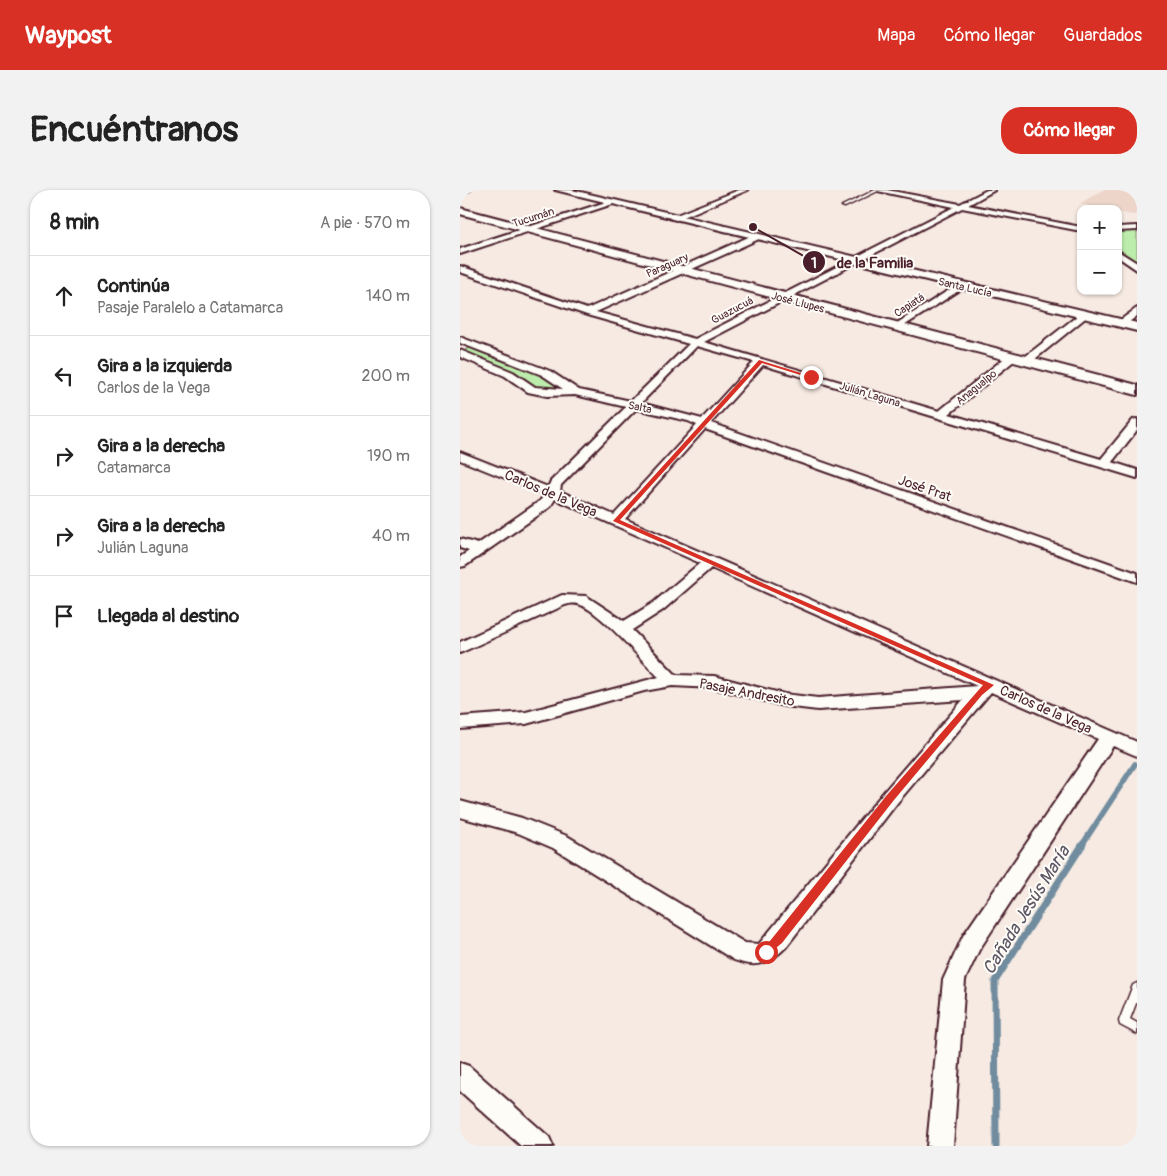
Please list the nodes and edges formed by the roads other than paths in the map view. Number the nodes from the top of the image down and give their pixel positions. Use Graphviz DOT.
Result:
graph roads {
  1 [pos="465,190"];
  2 [pos="560,190"];
  3 [pos="745,190"];
  4 [pos="877,190"];
  5 [pos="992,190"];
  6 [pos="460,192"];
  7 [pos="612,203"];
  8 [pos="844,206"];
  9 [pos="960,206"];
  10 [pos="460,210"];
  11 [pos="673,218"];
  12 [pos="1077,228"];
  13 [pos="1137,228"];
  14 [pos="1122,229"];
  15 [pos="530,230"];
  16 [pos="756,238"];
  17 [pos="460,252"];
  18 [pos="1122,256"];
  19 [pos="854,261"];
  20 [pos="1137,267"];
  21 [pos="460,269"];
  22 [pos="682,271"];
  23 [pos="960,286"];
  24 [pos="782,297"];
  25 [pos="1137,311"];
  26 [pos="587,312"];
  27 [pos="1084,315"];
  28 [pos="1122,323"];
  29 [pos="896,327"];
  30 [pos="1137,327"];
  31 [pos="461,342"];
  32 [pos="695,343"];
  33 [pos="460,354"];
  34 [pos="1011,358"];
  35 [pos="761,361"];
  36 [pos="1026,361"];
  37 [pos="1137,390"];
  38 [pos="574,392"];
  39 [pos="632,405"];
  40 [pos="940,416"];
  41 [pos="1137,422"];
  42 [pos="705,424"];
  43 [pos="460,456"];
  44 [pos="1104,464"];
  45 [pos="1137,474"];
  46 [pos="553,493"];
  47 [pos="616,521"];
  48 [pos="460,543"];
  49 [pos="478,549"];
  50 [pos="709,562"];
  51 [pos="460,563"];
  52 [pos="1137,578"];
  53 [pos="623,628"];
  54 [pos="460,648"];
  55 [pos="672,680"];
  56 [pos="984,689"];
  57 [pos="460,723"];
  58 [pos="1109,737"];
  59 [pos="1137,749"];
  60 [pos="460,808"];
  61 [pos="1137,988"];
  62 [pos="1137,1029"];
  63 [pos="460,1075"];
  64 [pos="540,1146"];
  65 [pos="940,1146"];
  1 -- 6 [label="street"];
  2 -- 7 [label="street, Santa Lucía"];
  3 -- 11 [label="street"];
  4 -- 8 [label="lane"];
  4 -- 9 [label="street"];
  5 -- 9 [label="street, Guazucuá"];
  7 -- 11 [label="street, Santa Lucía"];
  7 -- 15 [label="street, Tucumán"];
  9 -- 12 [label="street"];
  9 -- 19 [label="street, Guazucuá"];
  10 -- 15 [label="street, José Llupes"];
  11 -- 16 [label="street, Santa Lucía"];
  13 -- 14 [label="street"];
  15 -- 17 [label="street, Tucumán"];
  15 -- 22 [label="street, José Llupes"];
  16 -- 19 [label="street, Santa Lucía"];
  16 -- 22 [label="street, Paraguary"];
  18 -- 20 [label="street"];
  19 -- 23 [label="street, Santa Lucía"];
  19 -- 24 [label="street, Guazucuá"];
  21 -- 26 [label="street, Julián Laguna"];
  22 -- 24 [label="street, José Llupes"];
  22 -- 26 [label="street, Paraguary"];
  23 -- 27 [label="street, Santa Lucía"];
  23 -- 29 [label="street, Capiatá"];
  24 -- 29 [label="street, José Llupes"];
  24 -- 32 [label="street, Guazucuá"];
  25 -- 28 [label="street"];
  26 -- 32 [label="street, Julián Laguna"];
  27 -- 28 [label="street, Santa Lucía"];
  27 -- 36 [label="street"];
  28 -- 30 [label="street, Santa Lucía"];
  29 -- 34 [label="street, José Llupes"];
  31 -- 38 [label="street, Salta"];
  32 -- 35 [label="street, Julián Laguna"];
  32 -- 39 [label="street, Guazucuá"];
  33 -- 38 [label="street, Salta"];
  34 -- 36 [label="street, José Llupes"];
  34 -- 40 [label="street, Anagualpo"];
  35 -- 40 [label="street, Julián Laguna"];
  35 -- 42 [label="street"];
  36 -- 37 [label="street, José Llupes"];
  38 -- 39 [label="street, Salta"];
  39 -- 42 [label="street, Salta"];
  39 -- 46 [label="street, Guazucuá"];
  40 -- 44 [label="street, Julián Laguna"];
  41 -- 44 [label="street"];
  42 -- 47 [label="street"];
  42 -- 52 [label="street, José Prat"];
  43 -- 46 [label="street, Carlos de la Vega"];
  44 -- 45 [label="street, Julián Laguna"];
  46 -- 47 [label="street, Carlos de la Vega"];
  46 -- 49 [label="street, Guazucuá"];
  47 -- 50 [label="street, Carlos de la Vega"];
  48 -- 49 [label="street"];
  49 -- 51 [label="street, Guazucuá"];
  50 -- 53 [label="street"];
  50 -- 56 [label="street, Carlos de la Vega"];
  53 -- 54 [label="street"];
  53 -- 55 [label="street"];
  55 -- 56 [label="street, Pasaje Andresito"];
  55 -- 57 [label="street, Pasaje Andresito"];
  56 -- 58 [label="street, Carlos de la Vega"];
  56 -- 60 [label="street"];
  58 -- 59 [label="street, Carlos de la Vega"];
  58 -- 65 [label="street"];
  61 -- 62 [label="lane"];
  63 -- 64 [label="street"];
}
